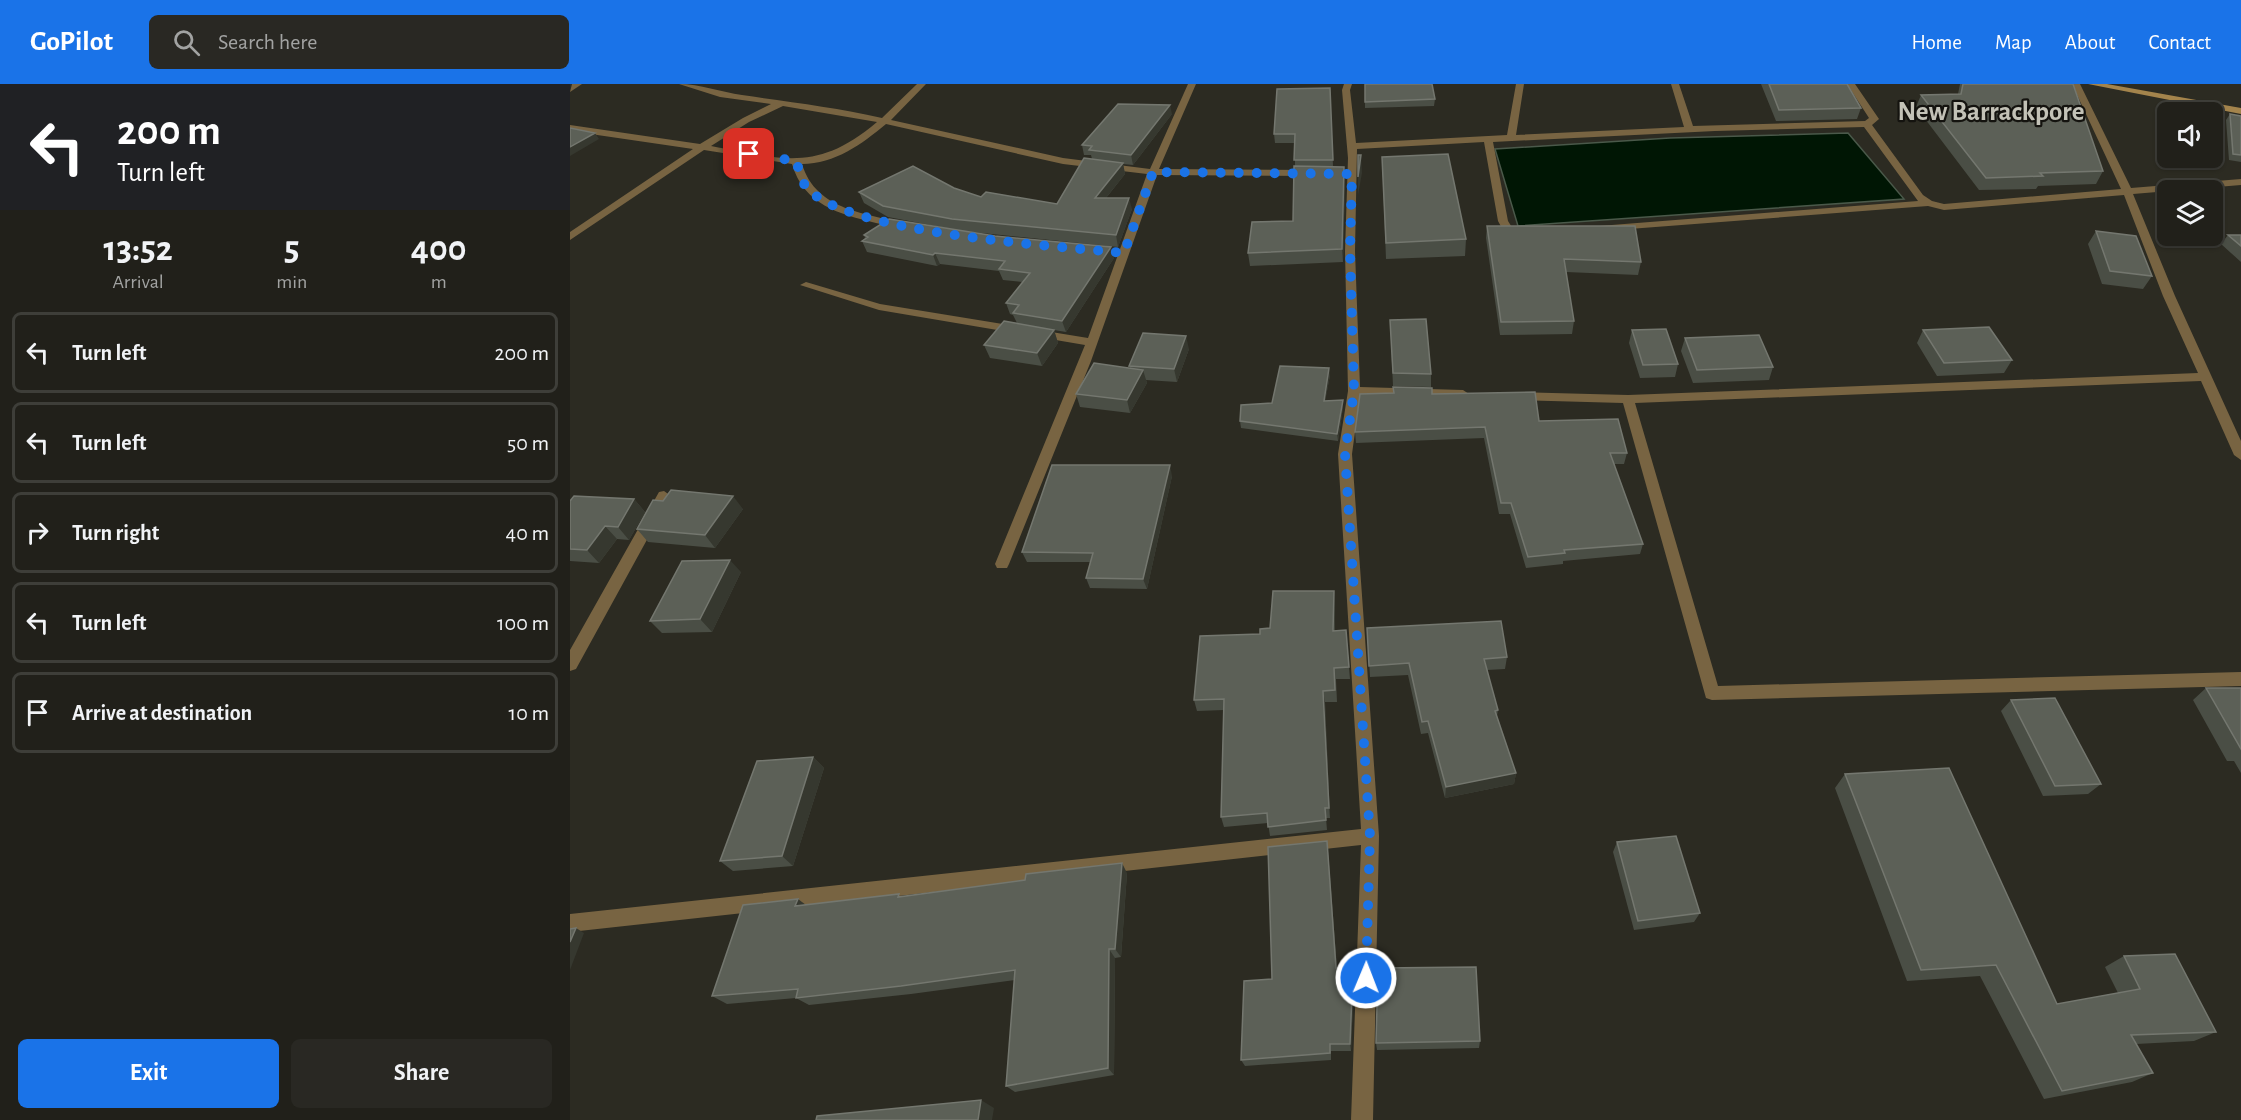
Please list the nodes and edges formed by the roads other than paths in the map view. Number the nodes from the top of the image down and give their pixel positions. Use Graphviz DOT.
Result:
graph roads {
  1 [pos="578,84"];
  2 [pos="683,84"];
  3 [pos="922,84"];
  4 [pos="1192,84"];
  5 [pos="1348,84"];
  6 [pos="1520,84"];
  7 [pos="1675,84"];
  8 [pos="1851,84"];
  9 [pos="2076,84"];
  10 [pos="2092,84"];
  11 [pos="570,89"];
  12 [pos="783,102"];
  13 [pos="2241,111"];
  14 [pos="887,121"];
  15 [pos="1867,124"];
  16 [pos="570,128"];
  17 [pos="1689,129"];
  18 [pos="1511,138"];
  19 [pos="1488,140"];
  20 [pos="1352,146"];
  21 [pos="702,147"];
  22 [pos="796,161"];
  23 [pos="1153,172"];
  24 [pos="1328,174"];
  25 [pos="2241,182"];
  26 [pos="2127,191"];
  27 [pos="1928,203"];
  28 [pos="915,228"];
  29 [pos="1592,229"];
  30 [pos="1537,232"];
  31 [pos="570,237"];
  32 [pos="806,285"];
  33 [pos="1092,342"];
  34 [pos="2207,377"];
  35 [pos="1354,391"];
  36 [pos="1473,394"];
  37 [pos="1509,396"];
  38 [pos="1628,399"];
  39 [pos="2241,455"];
  40 [pos="664,496"];
  41 [pos="1002,564"];
  42 [pos="570,664"];
  43 [pos="2241,679"];
  44 [pos="1370,836"];
  45 [pos="570,923"];
  46 [pos="1362,1120"];
  1 -- 11 [label="street"];
  2 -- 12 [label="street"];
  3 -- 14 [label="street"];
  4 -- 23 [label="street"];
  5 -- 20 [label="street"];
  6 -- 18 [label="street"];
  7 -- 17 [label="street"];
  8 -- 15 [label="street"];
  9 -- 26 [label="street"];
  10 -- 13 [label="street"];
  12 -- 14 [label="street"];
  12 -- 21 [label="street"];
  14 -- 22 [label="street"];
  14 -- 23 [label="street"];
  15 -- 17 [label="street"];
  15 -- 27 [label="street"];
  16 -- 21 [label="street"];
  17 -- 18 [label="street"];
  18 -- 19 [label="street"];
  19 -- 20 [label="street"];
  19 -- 30 [label="street"];
  20 -- 35 [label="street"];
  21 -- 22 [label="street"];
  21 -- 31 [label="street"];
  22 -- 28 [label="street"];
  23 -- 24 [label="street"];
  23 -- 33 [label="street"];
  25 -- 26 [label="street"];
  26 -- 27 [label="street"];
  26 -- 34 [label="street"];
  27 -- 29 [label="street"];
  32 -- 33 [label="street"];
  33 -- 41 [label="street"];
  34 -- 38 [label="street"];
  34 -- 39 [label="street"];
  35 -- 36 [label="street"];
  35 -- 44 [label="street"];
  37 -- 38 [label="street"];
  38 -- 43 [label="street"];
  40 -- 42 [label="street"];
  44 -- 45 [label="street"];
  44 -- 46 [label="street"];
}
